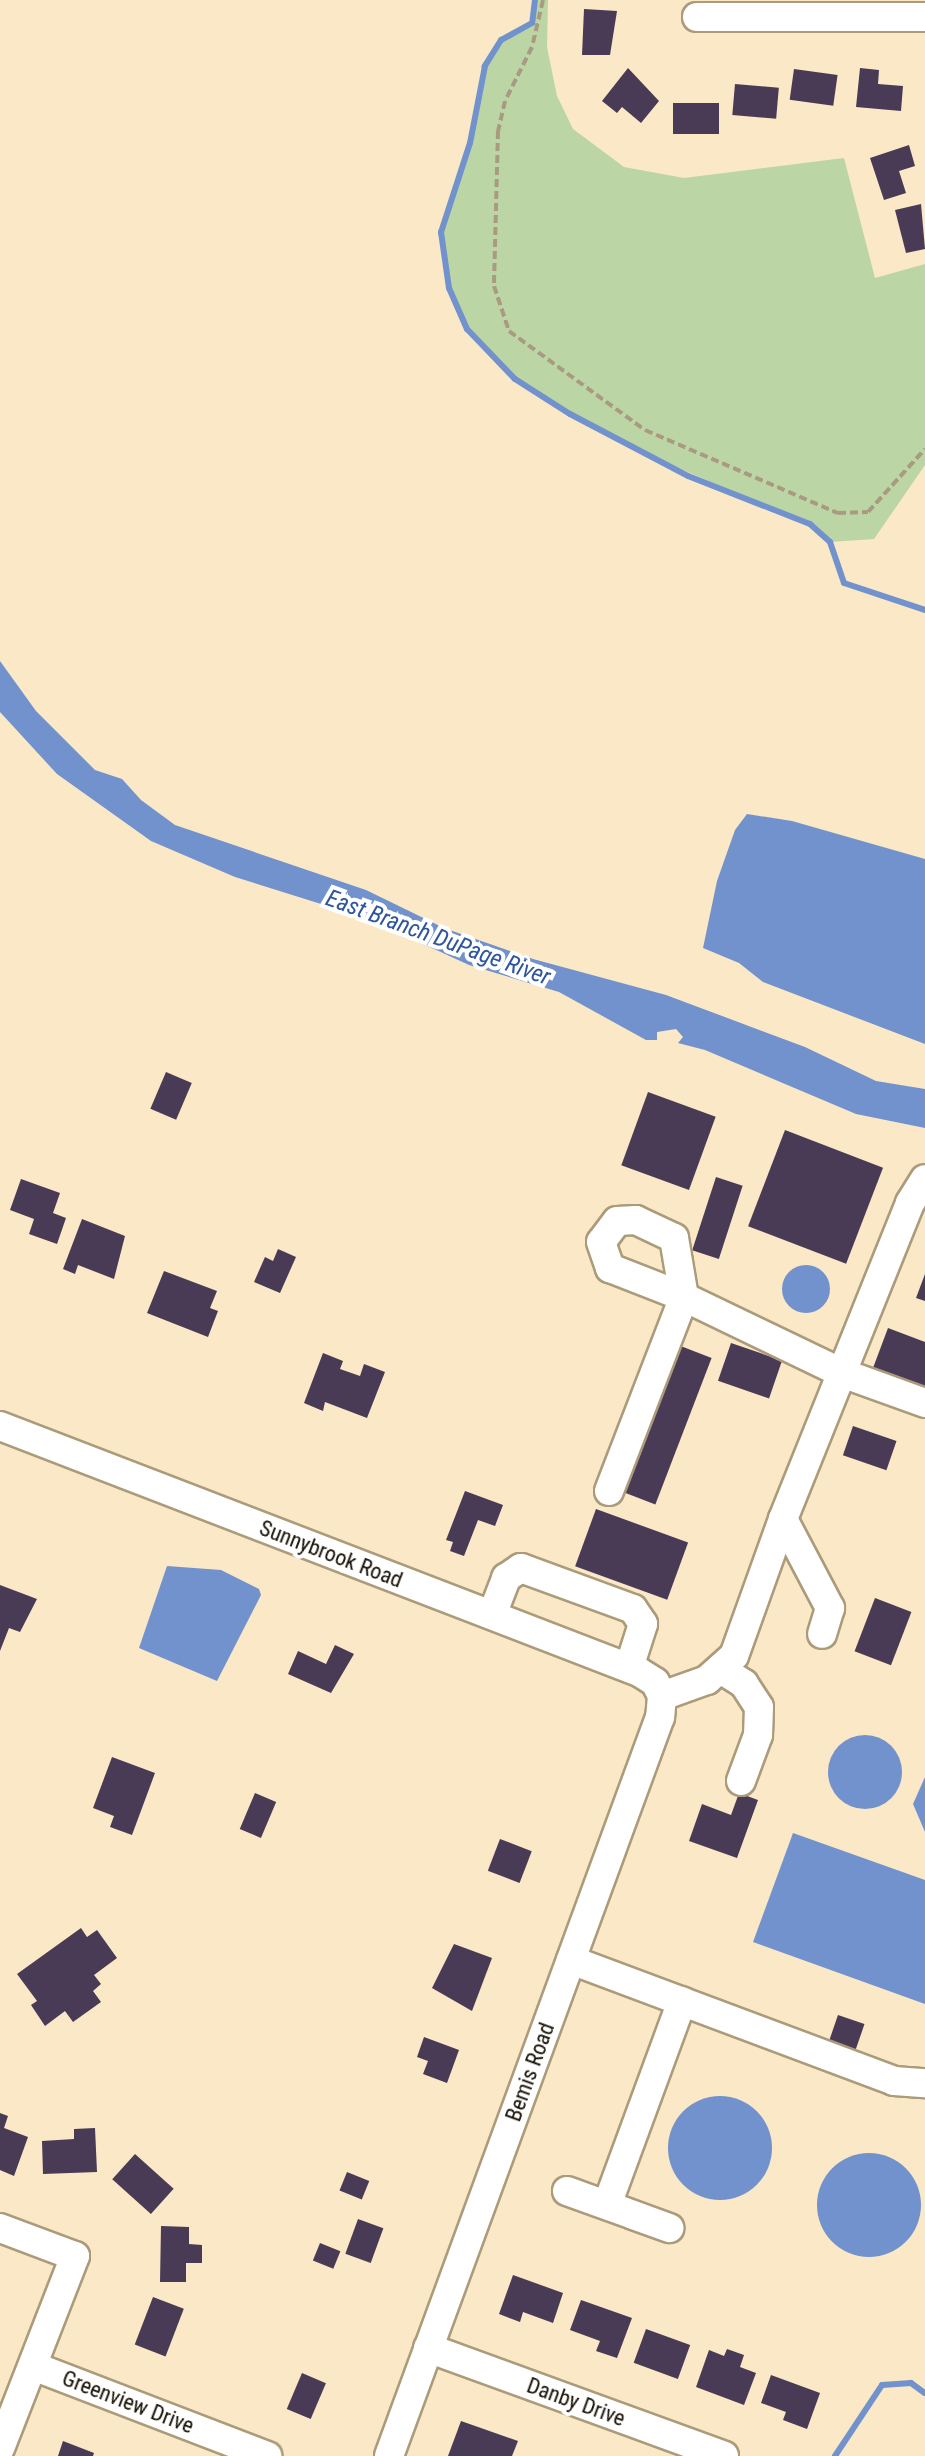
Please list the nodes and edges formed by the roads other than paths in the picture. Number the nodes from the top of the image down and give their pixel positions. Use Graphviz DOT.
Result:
graph roads {
  1 [pos="697,17"];
  2 [pos="925,17"];
  3 [pos="925,1179"];
  4 [pos="842,1373"];
  5 [pos="925,1403"];
  6 [pos="0,1426"];
  7 [pos="609,1491"];
  8 [pos="783,1519"];
  9 [pos="492,1615"];
  10 [pos="822,1634"];
  11 [pos="629,1668"];
  12 [pos="722,1670"];
  13 [pos="660,1692"];
  14 [pos="741,1781"];
  15 [pos="571,1960"];
  16 [pos="682,2001"];
  17 [pos="925,2083"];
  18 [pos="567,2191"];
  19 [pos="607,2205"];
  20 [pos="0,2228"];
  21 [pos="669,2228"];
  22 [pos="428,2348"];
  23 [pos="33,2366"];
  24 [pos="0,2448"];
  25 [pos="267,2456"];
  26 [pos="389,2456"];
  27 [pos="724,2456"];
  1 -- 2 [label="street"];
  3 -- 4 [label="street"];
  4 -- 5 [label="street"];
  4 -- 7 [label="street"];
  4 -- 8 [label="street"];
  6 -- 9 [label="street, Sunnybrook Road"];
  8 -- 10 [label="street"];
  8 -- 12 [label="street"];
  9 -- 11 [label="street, Sunnybrook Road"];
  9 -- 11 [label="street"];
  11 -- 13 [label="street, Sunnybrook Road"];
  12 -- 13 [label="street"];
  12 -- 14 [label="street"];
  13 -- 15 [label="street, Bemis Road"];
  15 -- 16 [label="street"];
  15 -- 22 [label="street, Bemis Road"];
  16 -- 17 [label="street"];
  16 -- 19 [label="street"];
  18 -- 19 [label="street"];
  19 -- 21 [label="street"];
  20 -- 23 [label="street"];
  22 -- 26 [label="street, Bemis Road"];
  22 -- 27 [label="street, Danby Drive"];
  23 -- 24 [label="street"];
  23 -- 25 [label="street, Greenview Drive"];
}
